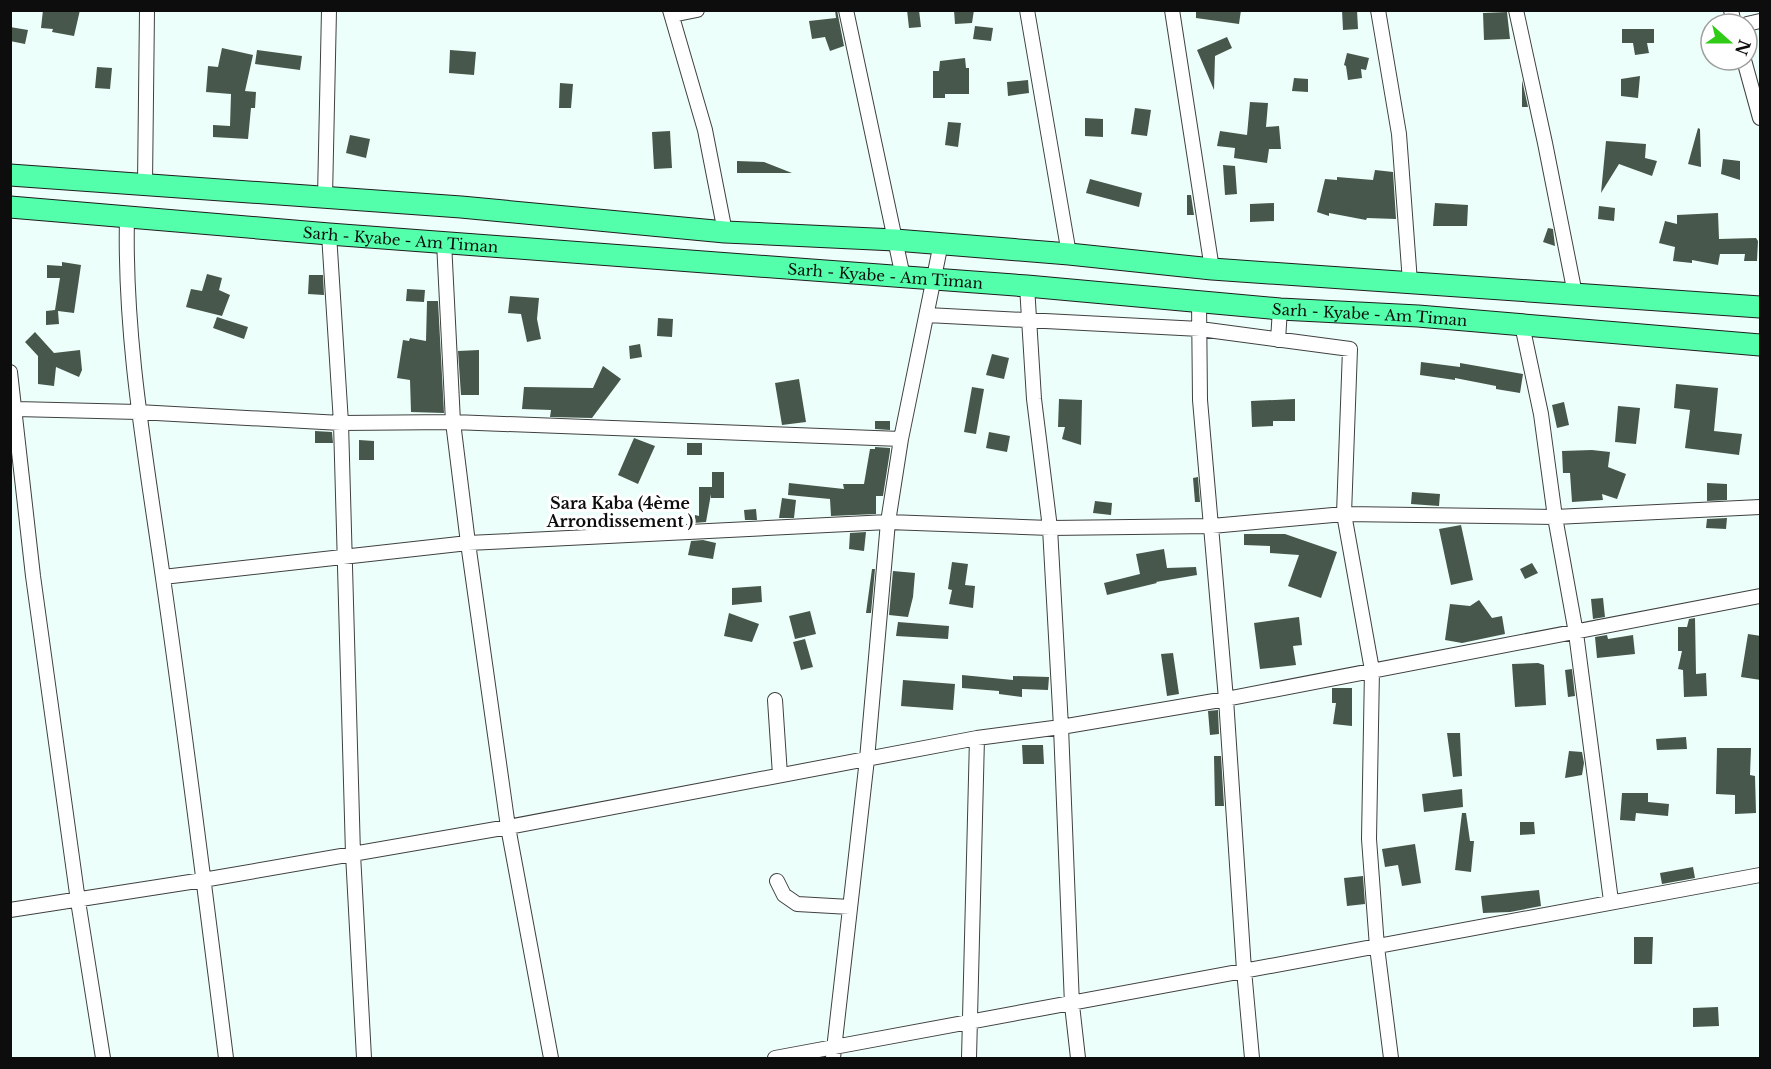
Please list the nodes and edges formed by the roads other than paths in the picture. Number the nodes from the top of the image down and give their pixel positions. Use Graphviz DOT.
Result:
graph roads {
  1 [pos="147,10"];
  2 [pos="329,10"];
  3 [pos="697,10"];
  4 [pos="846,10"];
  5 [pos="1027,10"];
  6 [pos="1172,10"];
  7 [pos="1378,10"];
  8 [pos="1516,10"];
  9 [pos="671,13"];
  10 [pos="1748,72"];
  11 [pos="1761,118"];
  12 [pos="10,175"];
  13 [pos="145,183"];
  14 [pos="325,197"];
  15 [pos="10,207"];
  16 [pos="127,217"];
  17 [pos="725,232"];
  18 [pos="329,234"];
  19 [pos="895,240"];
  20 [pos="444,242"];
  21 [pos="941,243"];
  22 [pos="1069,254"];
  23 [pos="1212,269"];
  24 [pos="903,278"];
  25 [pos="935,280"];
  26 [pos="1410,282"];
  27 [pos="1028,286"];
  28 [pos="1575,294"];
  29 [pos="1200,302"];
  30 [pos="1761,307"];
  31 [pos="1280,309"];
  32 [pos="927,315"];
  33 [pos="1029,319"];
  34 [pos="1522,325"];
  35 [pos="1200,329"];
  36 [pos="1278,340"];
  37 [pos="1761,345"];
  38 [pos="10,372"];
  39 [pos="16,409"];
  40 [pos="138,412"];
  41 [pos="453,422"];
  42 [pos="340,423"];
  43 [pos="902,440"];
  44 [pos="1761,507"];
  45 [pos="1344,514"];
  46 [pos="1555,517"];
  47 [pos="888,522"];
  48 [pos="1212,526"];
  49 [pos="1050,528"];
  50 [pos="468,543"];
  51 [pos="344,557"];
  52 [pos="163,577"];
  53 [pos="1761,596"];
  54 [pos="1576,633"];
  55 [pos="1372,670"];
  56 [pos="1226,699"];
  57 [pos="775,700"];
  58 [pos="1061,727"];
  59 [pos="977,738"];
  60 [pos="867,759"];
  61 [pos="780,775"];
  62 [pos="508,827"];
  63 [pos="352,854"];
  64 [pos="1761,875"];
  65 [pos="204,880"];
  66 [pos="777,881"];
  67 [pos="78,901"];
  68 [pos="1611,901"];
  69 [pos="850,907"];
  70 [pos="10,910"];
  71 [pos="1377,947"];
  72 [pos="1244,970"];
  73 [pos="1072,1005"];
  74 [pos="971,1023"];
  75 [pos="834,1053"];
  76 [pos="103,1059"];
  77 [pos="226,1059"];
  78 [pos="364,1059"];
  79 [pos="551,1059"];
  80 [pos="776,1059"];
  81 [pos="969,1059"];
  82 [pos="1078,1059"];
  83 [pos="1252,1059"];
  84 [pos="1391,1059"];
  1 -- 13 [label="street"];
  2 -- 14 [label="street"];
  3 -- 9 [label="street"];
  4 -- 19 [label="street"];
  5 -- 22 [label="street"];
  6 -- 23 [label="street"];
  7 -- 26 [label="street"];
  8 -- 28 [label="street"];
  9 -- 17 [label="street"];
  10 -- 11 [label="street"];
  12 -- 13 [label="highway"];
  13 -- 14 [label="highway"];
  14 -- 17 [label="highway"];
  15 -- 16 [label="highway, Sarh - Kyabe - Am Timan"];
  16 -- 18 [label="highway, Sarh - Kyabe - Am Timan"];
  16 -- 40 [label="street"];
  17 -- 19 [label="highway"];
  18 -- 20 [label="highway, Sarh - Kyabe - Am Timan"];
  18 -- 42 [label="street"];
  19 -- 21 [label="highway"];
  19 -- 24 [label="street"];
  20 -- 24 [label="highway, Sarh - Kyabe - Am Timan"];
  20 -- 41 [label="street"];
  21 -- 22 [label="highway"];
  21 -- 25 [label="street"];
  22 -- 23 [label="highway"];
  23 -- 26 [label="highway"];
  24 -- 25 [label="highway, Sarh - Kyabe - Am Timan"];
  25 -- 27 [label="highway, Sarh - Kyabe - Am Timan"];
  25 -- 32 [label="street"];
  26 -- 28 [label="highway"];
  27 -- 29 [label="highway, Sarh - Kyabe - Am Timan"];
  27 -- 33 [label="street"];
  28 -- 30 [label="highway"];
  29 -- 31 [label="highway, Sarh - Kyabe - Am Timan"];
  29 -- 35 [label="street"];
  31 -- 34 [label="highway, Sarh - Kyabe - Am Timan"];
  31 -- 36 [label="street"];
  32 -- 33 [label="street"];
  32 -- 43 [label="street"];
  33 -- 35 [label="street"];
  33 -- 49 [label="street"];
  34 -- 37 [label="highway, Sarh - Kyabe - Am Timan"];
  34 -- 46 [label="street"];
  35 -- 36 [label="street"];
  35 -- 48 [label="street"];
  36 -- 45 [label="street"];
  38 -- 39 [label="street"];
  39 -- 40 [label="street"];
  39 -- 67 [label="street"];
  40 -- 42 [label="street"];
  40 -- 52 [label="street"];
  41 -- 42 [label="street"];
  41 -- 43 [label="street"];
  41 -- 50 [label="street"];
  42 -- 51 [label="street"];
  43 -- 47 [label="street"];
  44 -- 46 [label="street"];
  45 -- 46 [label="street"];
  45 -- 48 [label="street"];
  45 -- 55 [label="street"];
  46 -- 54 [label="street"];
  47 -- 49 [label="street"];
  47 -- 50 [label="street"];
  47 -- 60 [label="street"];
  48 -- 49 [label="street"];
  48 -- 56 [label="street"];
  49 -- 58 [label="street"];
  50 -- 51 [label="street"];
  50 -- 62 [label="street"];
  51 -- 52 [label="street"];
  51 -- 63 [label="street"];
  52 -- 65 [label="street"];
  53 -- 54 [label="street"];
  54 -- 55 [label="street"];
  54 -- 68 [label="street"];
  55 -- 56 [label="street"];
  55 -- 71 [label="street"];
  56 -- 58 [label="street"];
  56 -- 72 [label="street"];
  57 -- 61 [label="street"];
  58 -- 59 [label="street"];
  58 -- 73 [label="street"];
  59 -- 60 [label="street"];
  59 -- 74 [label="street"];
  60 -- 61 [label="street"];
  60 -- 69 [label="street"];
  61 -- 62 [label="street"];
  62 -- 63 [label="street"];
  62 -- 79 [label="street"];
  63 -- 65 [label="street"];
  63 -- 78 [label="street"];
  64 -- 68 [label="street"];
  65 -- 67 [label="street"];
  65 -- 77 [label="street"];
  66 -- 69 [label="street"];
  67 -- 70 [label="street"];
  67 -- 76 [label="street"];
  68 -- 71 [label="street"];
  69 -- 75 [label="street"];
  71 -- 72 [label="street"];
  71 -- 84 [label="street"];
  72 -- 73 [label="street"];
  72 -- 83 [label="street"];
  73 -- 74 [label="street"];
  73 -- 82 [label="street"];
  74 -- 75 [label="street"];
  74 -- 81 [label="street"];
  75 -- 80 [label="street"];
}
